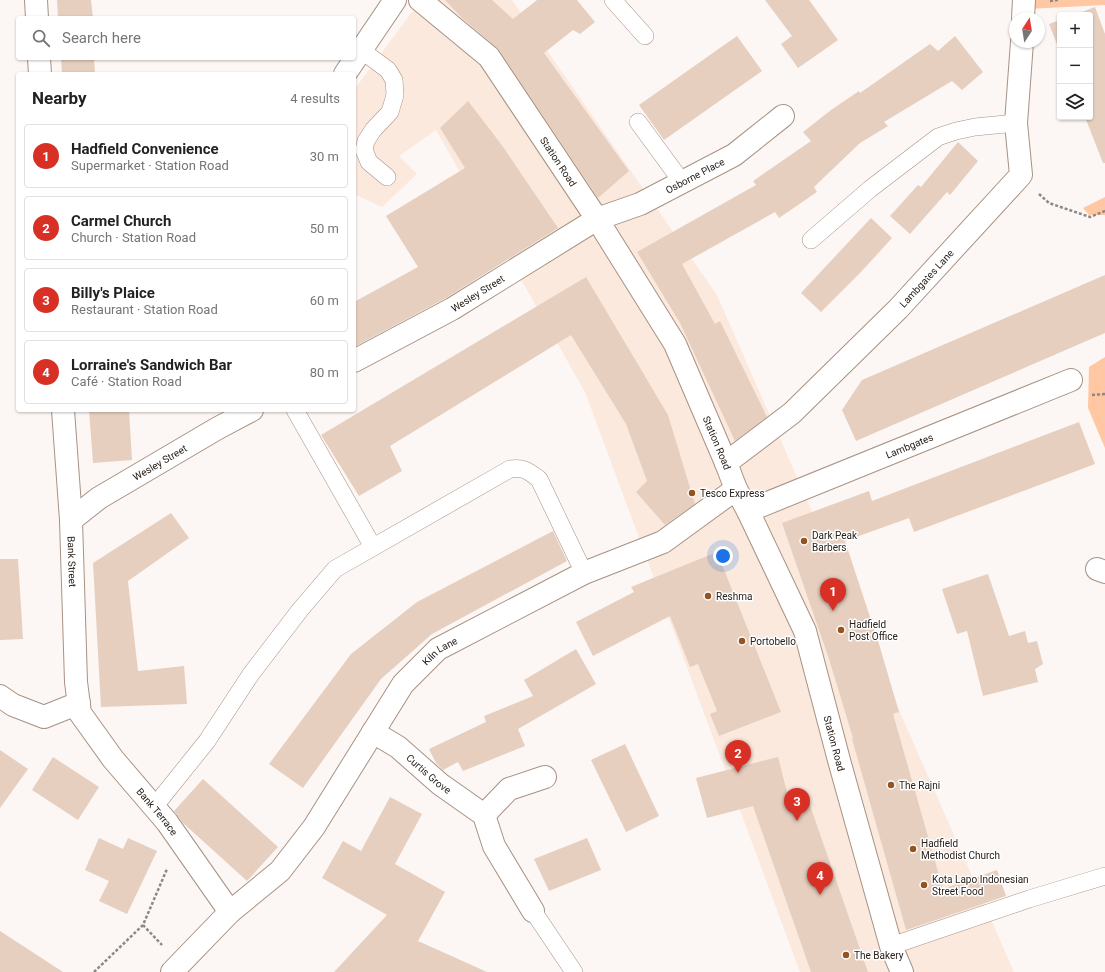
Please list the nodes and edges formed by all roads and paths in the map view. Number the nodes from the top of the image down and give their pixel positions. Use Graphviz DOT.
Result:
graph roads {
  1 [pos="36,0"];
  2 [pos="395,0"];
  3 [pos="420,0"];
  4 [pos="613,0"];
  5 [pos="1024,0"];
  6 [pos="1023,12"];
  7 [pos="37,16"];
  8 [pos="645,36"];
  9 [pos="1022,48"];
  10 [pos="361,50"];
  11 [pos="356,58"];
  12 [pos="39,60"];
  13 [pos="354,60"];
  14 [pos="40,72"];
  15 [pos="346,72"];
  16 [pos="783,116"];
  17 [pos="638,122"];
  18 [pos="1016,123"];
  19 [pos="1020,175"];
  20 [pos="387,177"];
  21 [pos="682,182"];
  22 [pos="1105,211"];
  23 [pos="597,218"];
  24 [pos="811,240"];
  25 [pos="356,360"];
  26 [pos="1071,380"];
  27 [pos="63,412"];
  28 [pos="248,412"];
  29 [pos="296,412"];
  30 [pos="726,463"];
  31 [pos="736,489"];
  32 [pos="748,511"];
  33 [pos="71,520"];
  34 [pos="373,547"];
  35 [pos="584,573"];
  36 [pos="0,696"];
  37 [pos="80,708"];
  38 [pos="373,732"];
  39 [pos="545,777"];
  40 [pos="154,807"];
  41 [pos="484,815"];
  42 [pos="168,868"];
  43 [pos="1105,876"];
  44 [pos="533,911"];
  45 [pos="230,912"];
  46 [pos="891,946"];
  47 [pos="94,972"];
  48 [pos="172,972"];
  49 [pos="574,972"];
  50 [pos="902,972"];
  1 -- 7 [label="street"];
  2 -- 10 [label="street"];
  3 -- 23 [label="street, Station Road"];
  4 -- 8 [label="lane"];
  5 -- 6 [label="street"];
  9 -- 18 [label="street"];
  10 -- 11 [label="street"];
  10 -- 20 [label="lane"];
  12 -- 14 [label="street"];
  13 -- 15 [label="street"];
  16 -- 21 [label="street, Osborne Place"];
  17 -- 21 [label="lane"];
  18 -- 19 [label="street"];
  18 -- 24 [label="lane"];
  19 -- 22 [label="path"];
  19 -- 30 [label="street, Lambgates Lane"];
  21 -- 23 [label="street, Osborne Place"];
  23 -- 25 [label="street, Wesley Street"];
  23 -- 30 [label="street, Station Road"];
  26 -- 32 [label="street, Lambgates"];
  27 -- 33 [label="street, Bank Street"];
  28 -- 33 [label="street, Wesley Street"];
  29 -- 34 [label="lane"];
  30 -- 31 [label="street, Station Road"];
  31 -- 32 [label="street, Station Road"];
  31 -- 35 [label="street, Kiln Lane"];
  32 -- 46 [label="street, Station Road"];
  33 -- 37 [label="street, Bank Street"];
  34 -- 35 [label="lane"];
  34 -- 40 [label="lane"];
  35 -- 38 [label="street, Kiln Lane"];
  36 -- 37 [label="street"];
  37 -- 40 [label="street, Bank Terrace"];
  38 -- 41 [label="street, Curtis Grove"];
  38 -- 45 [label="street, Kiln Lane"];
  39 -- 41 [label="street"];
  40 -- 45 [label="street, Bank Terrace"];
  41 -- 44 [label="street"];
  42 -- 47 [label="path"];
  43 -- 46 [label="lane"];
  44 -- 49 [label="lane"];
  45 -- 48 [label="street, Kiln Lane"];
  46 -- 50 [label="street, Station Road"];
}
